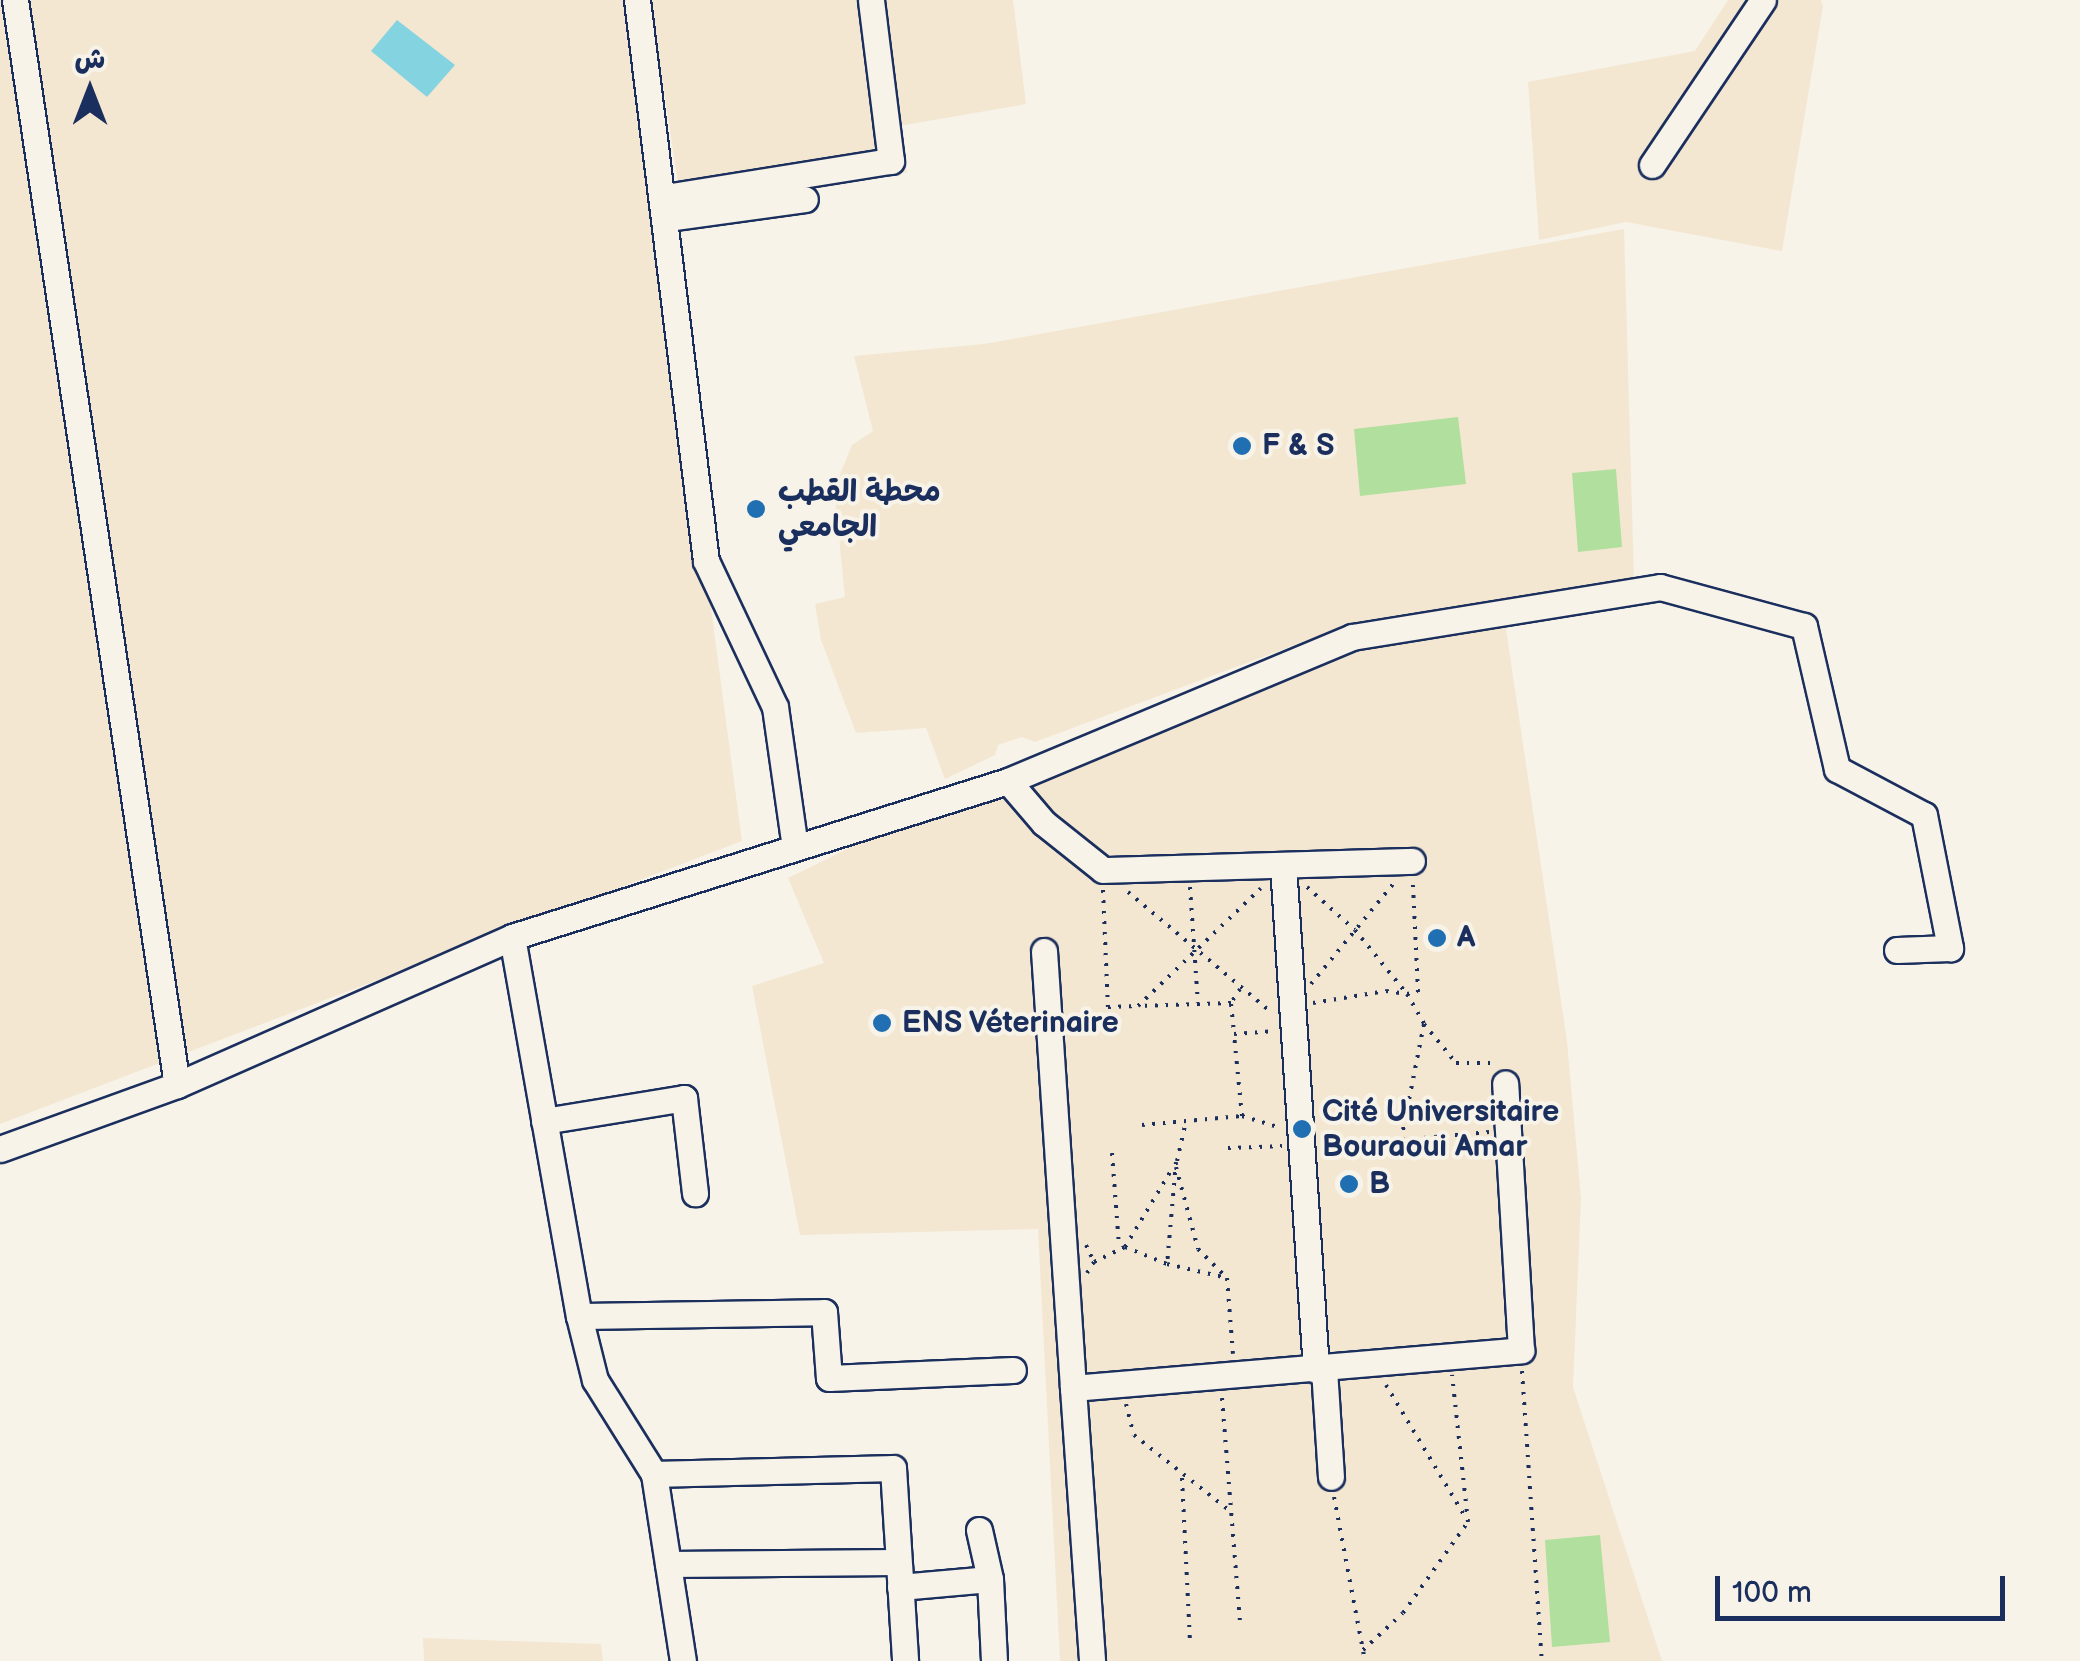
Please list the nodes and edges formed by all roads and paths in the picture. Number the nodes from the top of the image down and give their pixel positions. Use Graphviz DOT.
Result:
graph roads {
  1 [pos="16,0"];
  2 [pos="636,0"];
  3 [pos="871,0"];
  4 [pos="1763,0"];
  5 [pos="1652,165"];
  6 [pos="805,200"];
  7 [pos="666,208"];
  8 [pos="1008,781"];
  9 [pos="795,847"];
  10 [pos="1412,861"];
  11 [pos="1284,865"];
  12 [pos="1188,868"];
  13 [pos="1102,870"];
  14 [pos="1356,930"];
  15 [pos="512,936"];
  16 [pos="1897,950"];
  17 [pos="1044,951"];
  18 [pos="1196,952"];
  19 [pos="1240,989"];
  20 [pos="1407,994"];
  21 [pos="1230,1002"];
  22 [pos="1198,1004"];
  23 [pos="1138,1006"];
  24 [pos="1293,1018"];
  25 [pos="1424,1024"];
  26 [pos="1234,1034"];
  27 [pos="1505,1084"];
  28 [pos="177,1085"];
  29 [pos="1242,1116"];
  30 [pos="544,1121"];
  31 [pos="1186,1121"];
  32 [pos="1271,1122"];
  33 [pos="1142,1124"];
  34 [pos="1508,1130"];
  35 [pos="1302,1145"];
  36 [pos="1228,1148"];
  37 [pos="0,1149"];
  38 [pos="1112,1153"];
  39 [pos="1176,1162"];
  40 [pos="694,1194"];
  41 [pos="1122,1247"];
  42 [pos="1167,1264"];
  43 [pos="1227,1278"];
  44 [pos="1063,1279"];
  45 [pos="579,1316"];
  46 [pos="1521,1350"];
  47 [pos="1450,1356"];
  48 [pos="1374,1363"];
  49 [pos="1013,1370"];
  50 [pos="1320,1370"];
  51 [pos="1228,1378"];
  52 [pos="1124,1385"];
  53 [pos="1073,1388"];
  54 [pos="654,1474"];
  55 [pos="1182,1475"];
  56 [pos="1330,1478"];
  57 [pos="1231,1512"];
  58 [pos="1468,1522"];
  59 [pos="979,1530"];
  60 [pos="668,1564"];
  61 [pos="899,1575"];
  62 [pos="990,1580"];
  63 [pos="1240,1622"];
  64 [pos="1190,1643"];
  65 [pos="1363,1650"];
  66 [pos="683,1661"];
  67 [pos="905,1661"];
  68 [pos="994,1661"];
  69 [pos="1092,1661"];
  70 [pos="1365,1661"];
  71 [pos="1542,1661"];
  1 -- 28 [label="street"];
  2 -- 7 [label="street"];
  3 -- 7 [label="street"];
  4 -- 5 [label="street"];
  6 -- 7 [label="street"];
  7 -- 9 [label="street"];
  8 -- 9 [label="street"];
  8 -- 13 [label="street"];
  8 -- 16 [label="street"];
  9 -- 15 [label="street"];
  10 -- 11 [label="street"];
  10 -- 14 [label="path"];
  10 -- 20 [label="path"];
  11 -- 12 [label="street"];
  11 -- 14 [label="path"];
  11 -- 18 [label="path"];
  11 -- 24 [label="street"];
  12 -- 13 [label="street"];
  12 -- 18 [label="path"];
  13 -- 18 [label="path"];
  13 -- 23 [label="path"];
  14 -- 20 [label="path"];
  14 -- 24 [label="path"];
  15 -- 28 [label="street"];
  15 -- 30 [label="street"];
  17 -- 44 [label="street"];
  18 -- 19 [label="path"];
  18 -- 22 [label="path"];
  18 -- 23 [label="path"];
  19 -- 21 [label="path"];
  19 -- 24 [label="path"];
  20 -- 24 [label="path"];
  20 -- 25 [label="path"];
  21 -- 22 [label="path"];
  21 -- 26 [label="path"];
  22 -- 23 [label="path"];
  24 -- 26 [label="path"];
  24 -- 35 [label="street"];
  25 -- 27 [label="path"];
  25 -- 34 [label="path"];
  26 -- 29 [label="path"];
  27 -- 34 [label="street"];
  28 -- 37 [label="street"];
  29 -- 31 [label="path"];
  29 -- 32 [label="path"];
  30 -- 40 [label="street"];
  30 -- 45 [label="street"];
  31 -- 33 [label="path"];
  31 -- 39 [label="path"];
  34 -- 46 [label="street"];
  35 -- 36 [label="path"];
  35 -- 50 [label="street"];
  38 -- 41 [label="path"];
  39 -- 41 [label="path"];
  39 -- 42 [label="path"];
  39 -- 43 [label="path"];
  41 -- 42 [label="path"];
  41 -- 44 [label="path"];
  42 -- 43 [label="path"];
  43 -- 51 [label="path"];
  44 -- 53 [label="street"];
  45 -- 49 [label="street"];
  45 -- 54 [label="street"];
  46 -- 47 [label="street"];
  46 -- 71 [label="path"];
  47 -- 48 [label="street"];
  47 -- 58 [label="path"];
  48 -- 50 [label="street"];
  48 -- 58 [label="path"];
  50 -- 51 [label="street"];
  50 -- 56 [label="street"];
  51 -- 52 [label="street"];
  51 -- 57 [label="path"];
  52 -- 53 [label="street"];
  52 -- 55 [label="path"];
  53 -- 69 [label="street"];
  54 -- 60 [label="street"];
  54 -- 61 [label="street"];
  55 -- 57 [label="path"];
  55 -- 64 [label="path"];
  56 -- 65 [label="path"];
  57 -- 63 [label="path"];
  58 -- 65 [label="path"];
  59 -- 62 [label="street"];
  60 -- 61 [label="street"];
  60 -- 66 [label="street"];
  61 -- 62 [label="street"];
  61 -- 67 [label="street"];
  62 -- 68 [label="street"];
  65 -- 70 [label="path"];
}
